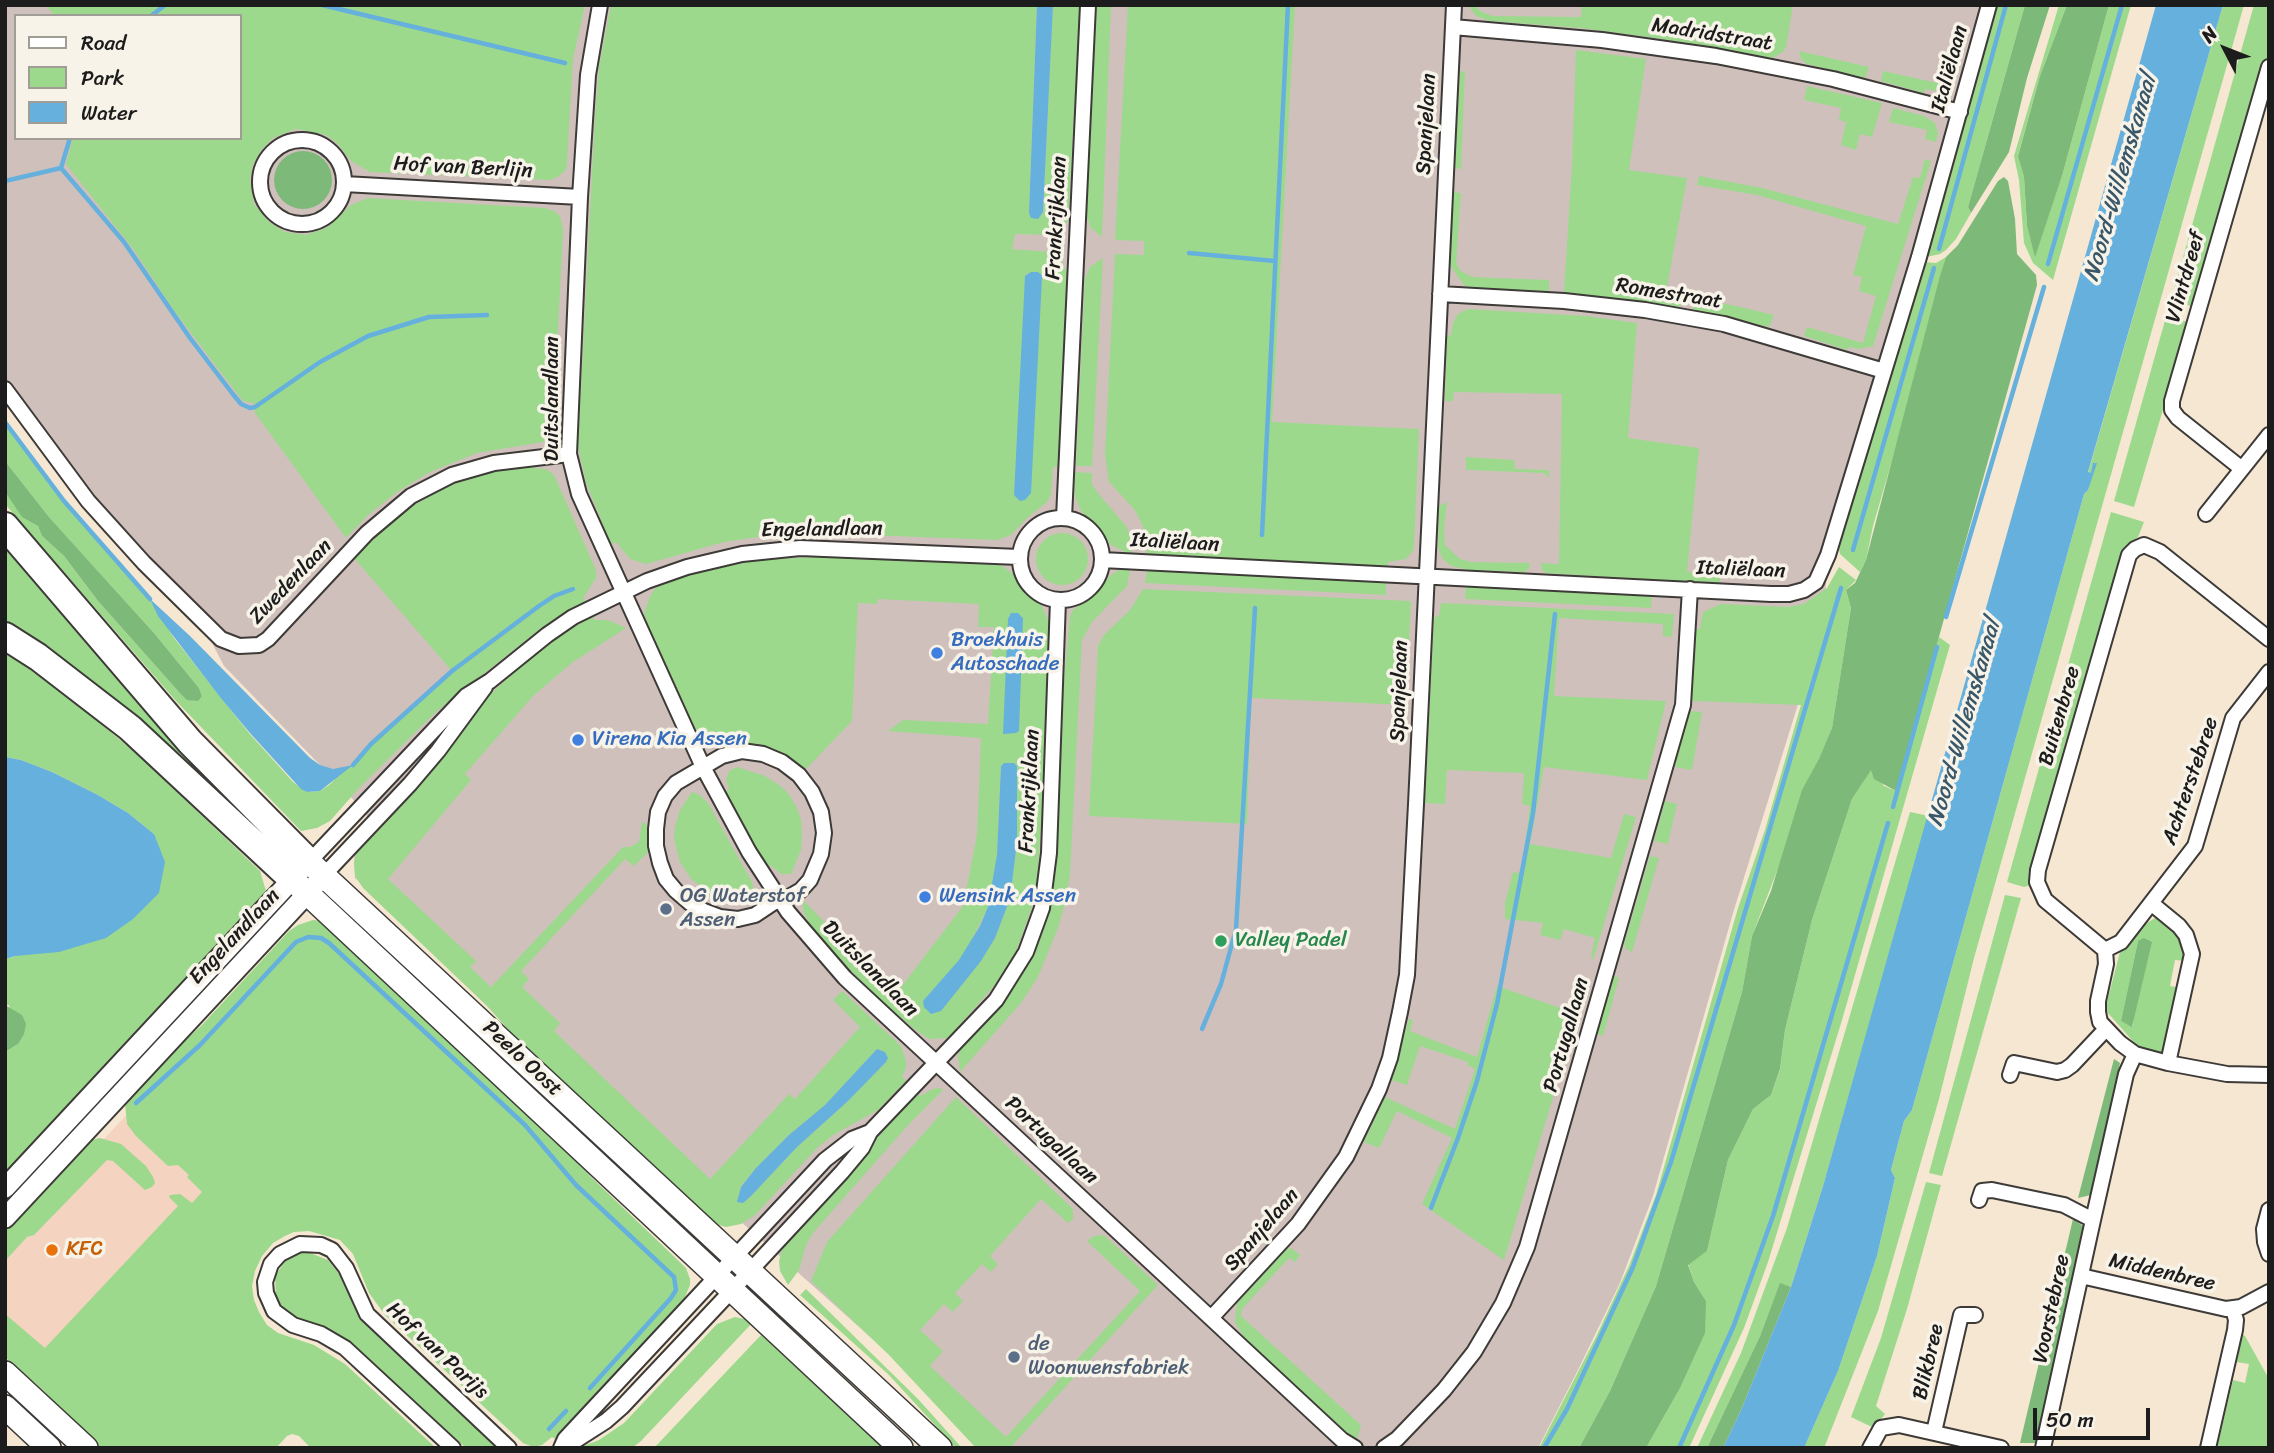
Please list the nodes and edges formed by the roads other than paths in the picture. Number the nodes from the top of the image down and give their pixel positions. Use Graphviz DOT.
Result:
graph roads {
  1 [pos="600,5"];
  2 [pos="1087,5"];
  3 [pos="1454,5"];
  4 [pos="1989,5"];
  5 [pos="1453,27"];
  6 [pos="2269,67"];
  7 [pos="1960,112"];
  8 [pos="344,184"];
  9 [pos="580,197"];
  10 [pos="1440,294"];
  11 [pos="1885,371"];
  12 [pos="5,389"];
  13 [pos="2269,435"];
  14 [pos="569,454"];
  15 [pos="2242,469"];
  16 [pos="2206,514"];
  17 [pos="1064,517"];
  18 [pos="5,526"];
  19 [pos="1019,557"];
  20 [pos="1102,561"];
  21 [pos="1426,576"];
  22 [pos="1690,589"];
  23 [pos="624,592"];
  24 [pos="1058,600"];
  25 [pos="5,636"];
  26 [pos="2269,639"];
  27 [pos="2269,672"];
  28 [pos="490,681"];
  29 [pos="703,767"];
  30 [pos="308,877"];
  31 [pos="780,900"];
  32 [pos="2151,903"];
  33 [pos="2105,950"];
  34 [pos="2106,1030"];
  35 [pos="2135,1054"];
  36 [pos="935,1062"];
  37 [pos="2168,1063"];
  38 [pos="2010,1075"];
  39 [pos="2269,1075"];
  40 [pos="870,1132"];
  41 [pos="5,1188"];
  42 [pos="1979,1200"];
  43 [pos="2269,1210"];
  44 [pos="5,1218"];
  45 [pos="2093,1220"];
  46 [pos="2269,1254"];
  47 [pos="743,1264"];
  48 [pos="2081,1276"];
  49 [pos="723,1282"];
  50 [pos="2269,1292"];
  51 [pos="2233,1309"];
  52 [pos="1976,1315"];
  53 [pos="1211,1318"];
  54 [pos="5,1373"];
  55 [pos="5,1407"];
  56 [pos="1934,1432"];
  57 [pos="49,1448"];
  58 [pos="86,1448"];
  59 [pos="453,1448"];
  60 [pos="509,1448"];
  61 [pos="563,1448"];
  62 [pos="901,1448"];
  63 [pos="940,1448"];
  64 [pos="1355,1448"];
  65 [pos="1384,1448"];
  66 [pos="1870,1448"];
  67 [pos="2001,1448"];
  68 [pos="2043,1448"];
  69 [pos="2208,1448"];
  1 -- 9 [label="street, Duitslandlaan"];
  2 -- 17 [label="street, Frankrijklaan"];
  3 -- 5 [label="street, Spanjelaan"];
  4 -- 7 [label="street, Italiëlaan"];
  5 -- 7 [label="street, Madridstraat"];
  5 -- 10 [label="street, Spanjelaan"];
  6 -- 15 [label="street, Vlintdreef"];
  7 -- 11 [label="street, Italiëlaan"];
  8 -- 8 [label="street"];
  8 -- 9 [label="street, Hof van Berlijn"];
  9 -- 14 [label="street, Duitslandlaan"];
  10 -- 11 [label="street, Romestraat"];
  10 -- 21 [label="street, Spanjelaan"];
  11 -- 22 [label="street, Italiëlaan"];
  12 -- 14 [label="street, Zwedenlaan"];
  13 -- 15 [label="street"];
  14 -- 23 [label="street, Duitslandlaan"];
  15 -- 16 [label="street"];
  17 -- 19 [label="street"];
  17 -- 20 [label="street"];
  18 -- 30 [label="highway"];
  19 -- 23 [label="street, Engelandlaan"];
  19 -- 24 [label="street"];
  20 -- 21 [label="street, Italiëlaan"];
  20 -- 24 [label="street"];
  21 -- 22 [label="street, Italiëlaan"];
  21 -- 53 [label="street, Spanjelaan"];
  22 -- 65 [label="street, Portugallaan"];
  23 -- 28 [label="street, Engelandlaan"];
  23 -- 29 [label="street, Duitslandlaan"];
  24 -- 36 [label="street, Frankrijklaan"];
  25 -- 30 [label="highway"];
  26 -- 33 [label="street, Buitenbree"];
  27 -- 32 [label="street, Achterstebree"];
  28 -- 30 [label="street, Engelandlaan"];
  28 -- 30 [label="street, Engelandlaan"];
  29 -- 31 [label="street, Duitslandlaan"];
  29 -- 31 [label="street"];
  29 -- 31 [label="street"];
  30 -- 41 [label="main road, Engelandlaan"];
  30 -- 44 [label="main road, Engelandlaan"];
  30 -- 47 [label="main road, Peelo Oost"];
  30 -- 49 [label="main road, Peelo Oost"];
  31 -- 36 [label="street, Duitslandlaan"];
  32 -- 33 [label="street, Achterstebree"];
  32 -- 37 [label="street"];
  33 -- 34 [label="street"];
  34 -- 35 [label="street"];
  34 -- 38 [label="street"];
  35 -- 37 [label="street"];
  35 -- 45 [label="street, Voorstebree"];
  36 -- 40 [label="street, Frankrijklaan"];
  36 -- 53 [label="street, Portugallaan"];
  37 -- 39 [label="street"];
  40 -- 47 [label="street, Frankrijklaan"];
  40 -- 47 [label="street, Frankrijklaan"];
  42 -- 45 [label="street"];
  43 -- 46 [label="street"];
  45 -- 48 [label="street, Voorstebree"];
  47 -- 49 [label="street"];
  47 -- 49 [label="street"];
  47 -- 63 [label="main road, Peelo Oost"];
  48 -- 51 [label="street, Middenbree"];
  48 -- 68 [label="street, Voorstebree"];
  49 -- 61 [label="street"];
  49 -- 61 [label="street"];
  49 -- 62 [label="main road, Peelo Oost"];
  50 -- 51 [label="street, Middenbree"];
  51 -- 69 [label="street, Middenbree"];
  52 -- 56 [label="street, Blikbree"];
  53 -- 64 [label="street, Portugallaan"];
  54 -- 58 [label="main road"];
  55 -- 57 [label="main road"];
  56 -- 66 [label="street, Blikbree"];
  56 -- 67 [label="street, Blikbree"];
  59 -- 60 [label="street, Hof van Parijs"];
}
